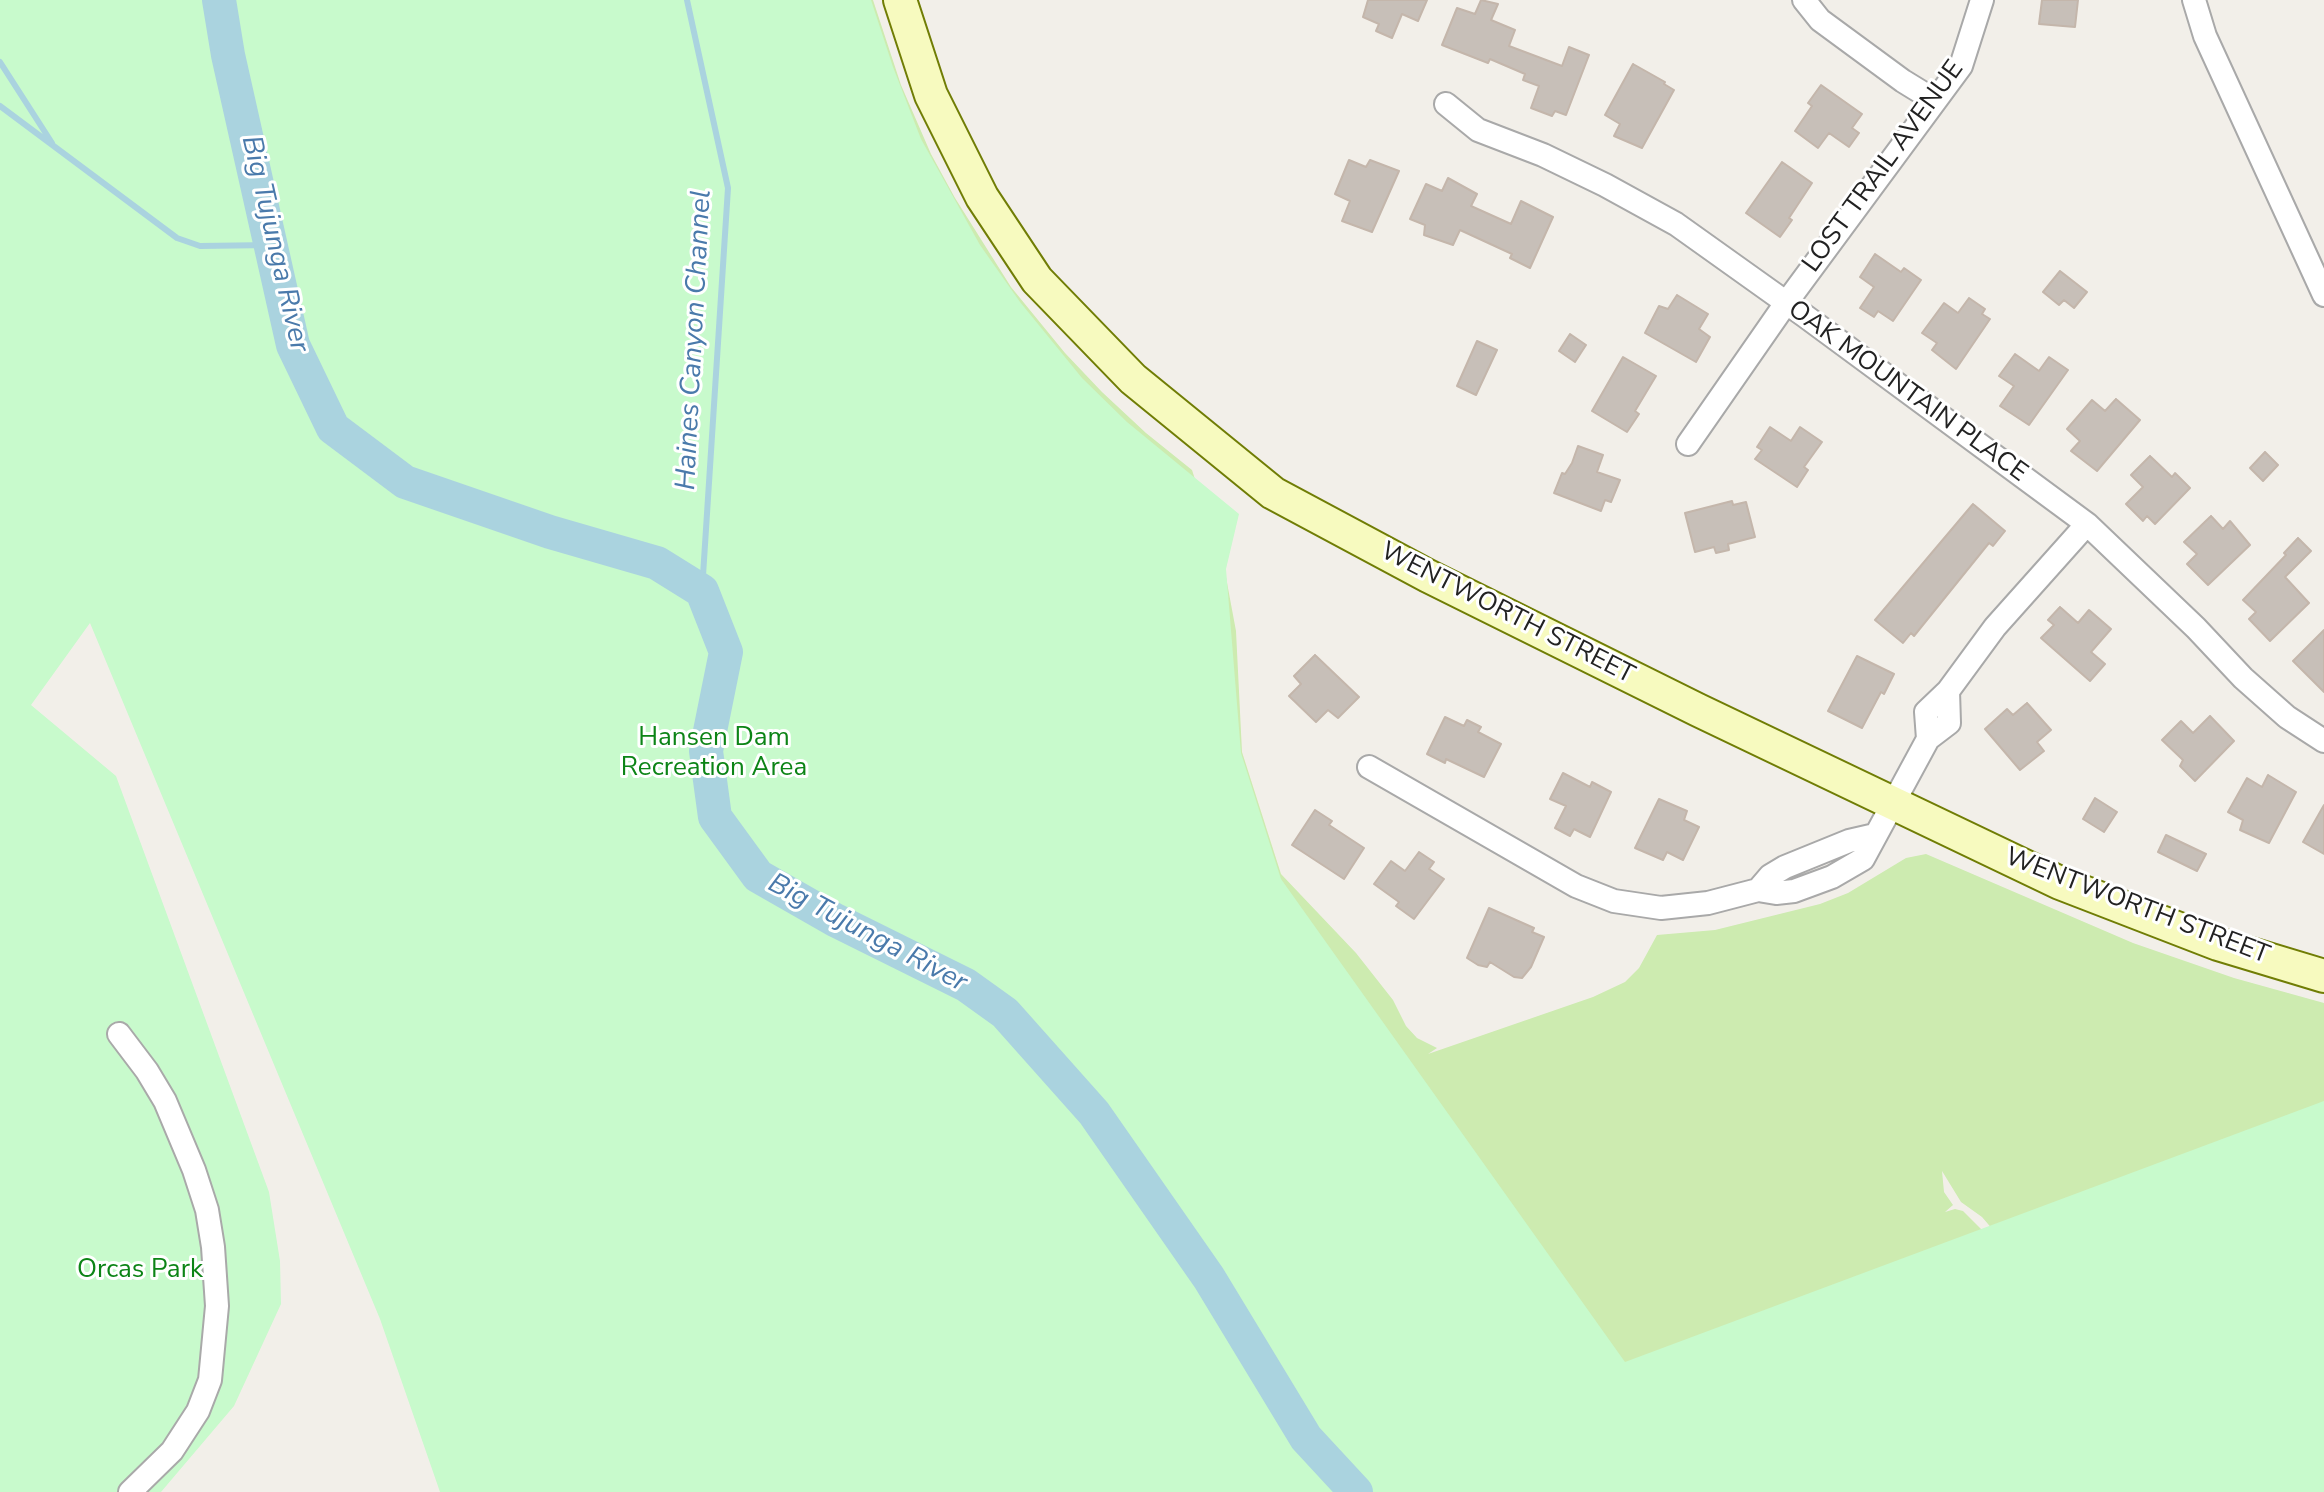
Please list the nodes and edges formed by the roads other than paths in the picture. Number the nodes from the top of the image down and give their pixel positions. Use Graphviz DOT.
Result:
graph roads {
  1 [pos="900,0"];
  2 [pos="1804,0"];
  3 [pos="1982,0"];
  4 [pos="2194,0"];
  5 [pos="1934,100"];
  6 [pos="1446,104"];
  7 [pos="2324,295"];
  8 [pos="1786,303"];
  9 [pos="1688,444"];
  10 [pos="2087,524"];
  11 [pos="2324,741"];
  12 [pos="1369,767"];
  13 [pos="1892,803"];
  14 [pos="1875,835"];
  15 [pos="1806,859"];
  16 [pos="1816,883"];
  17 [pos="1758,890"];
  18 [pos="2324,976"];
  19 [pos="119,1034"];
  20 [pos="130,1492"];
  1 -- 13 [label="main road, WENTWORTH STREET"];
  2 -- 5 [label="street"];
  3 -- 5 [label="street, LOST TRAIL AVENUE"];
  4 -- 7 [label="street"];
  5 -- 8 [label="street, LOST TRAIL AVENUE"];
  6 -- 8 [label="street, OAK MOUNTAIN PLACE"];
  8 -- 9 [label="street, LOST TRAIL AVENUE"];
  8 -- 10 [label="street, OAK MOUNTAIN PLACE"];
  10 -- 11 [label="street, OAK MOUNTAIN PLACE"];
  10 -- 13 [label="street"];
  12 -- 17 [label="street"];
  13 -- 14 [label="street"];
  13 -- 18 [label="main road, WENTWORTH STREET"];
  14 -- 15 [label="street"];
  14 -- 16 [label="street"];
  15 -- 16 [label="street"];
  15 -- 17 [label="street"];
  16 -- 17 [label="street"];
  19 -- 20 [label="street"];
}
